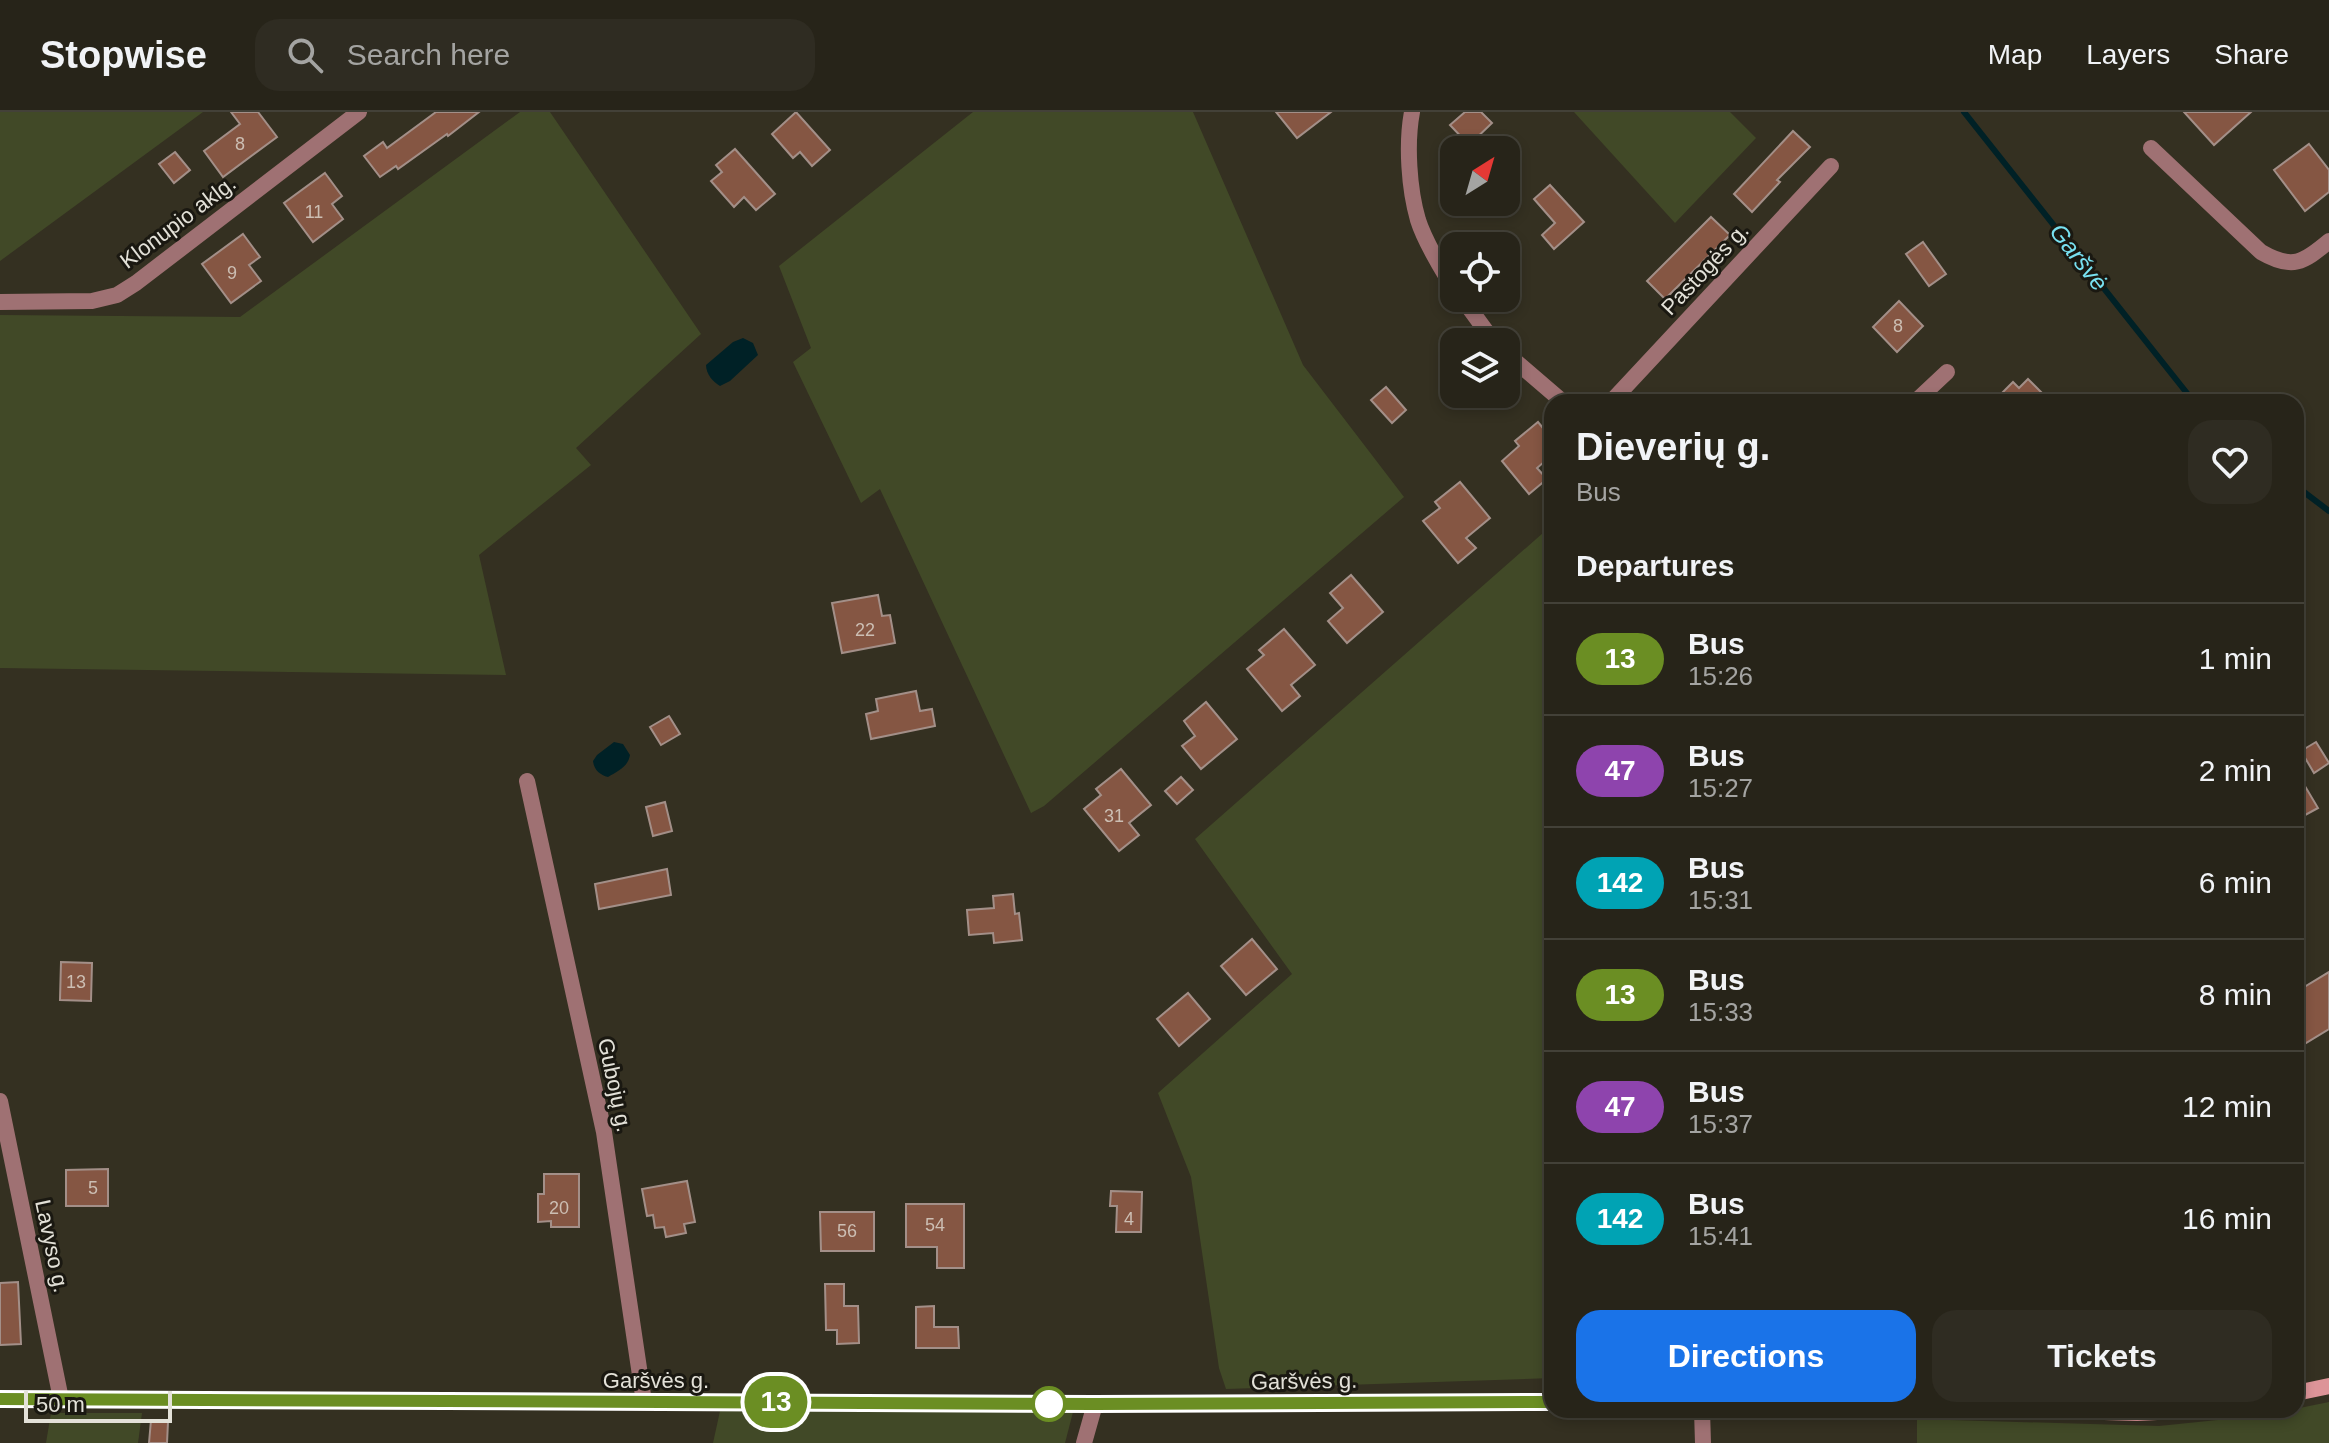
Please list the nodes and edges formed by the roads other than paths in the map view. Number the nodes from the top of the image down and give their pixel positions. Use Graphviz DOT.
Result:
graph roads {
  1 [pos="359,112"];
  2 [pos="1412,112"];
  3 [pos="2151,148"];
  4 [pos="1831,166"];
  5 [pos="2329,241"];
  6 [pos="1440,264"];
  7 [pos="0,302"];
  8 [pos="1520,365"];
  9 [pos="1947,372"];
  10 [pos="1554,394"];
  11 [pos="1618,394"];
  12 [pos="1924,394"];
  13 [pos="527,781"];
  14 [pos="0,1101"];
  15 [pos="2329,1386"];
  16 [pos="2304,1391"];
  17 [pos="0,1399"];
  18 [pos="61,1399"];
  19 [pos="644,1402"];
  20 [pos="1544,1402"];
  21 [pos="1095,1404"];
  22 [pos="1702,1418"];
  23 [pos="1084,1443"];
  24 [pos="1703,1443"];
  1 -- 7 [label="street, Klonupio aklg."];
  2 -- 6 [label="street"];
  3 -- 5 [label="street"];
  4 -- 11 [label="street, Pastogės g."];
  8 -- 10 [label="street"];
  9 -- 12 [label="street"];
  13 -- 19 [label="street, Gubojų g."];
  14 -- 18 [label="street, Lavyso g."];
  15 -- 16 [label="main road"];
  17 -- 18 [label="main road, Garšvės g."];
  18 -- 19 [label="main road, Garšvės g."];
  19 -- 21 [label="main road, Garšvės g."];
  20 -- 21 [label="main road, Garšvės g."];
  21 -- 23 [label="street"];
  22 -- 24 [label="street"];
}
